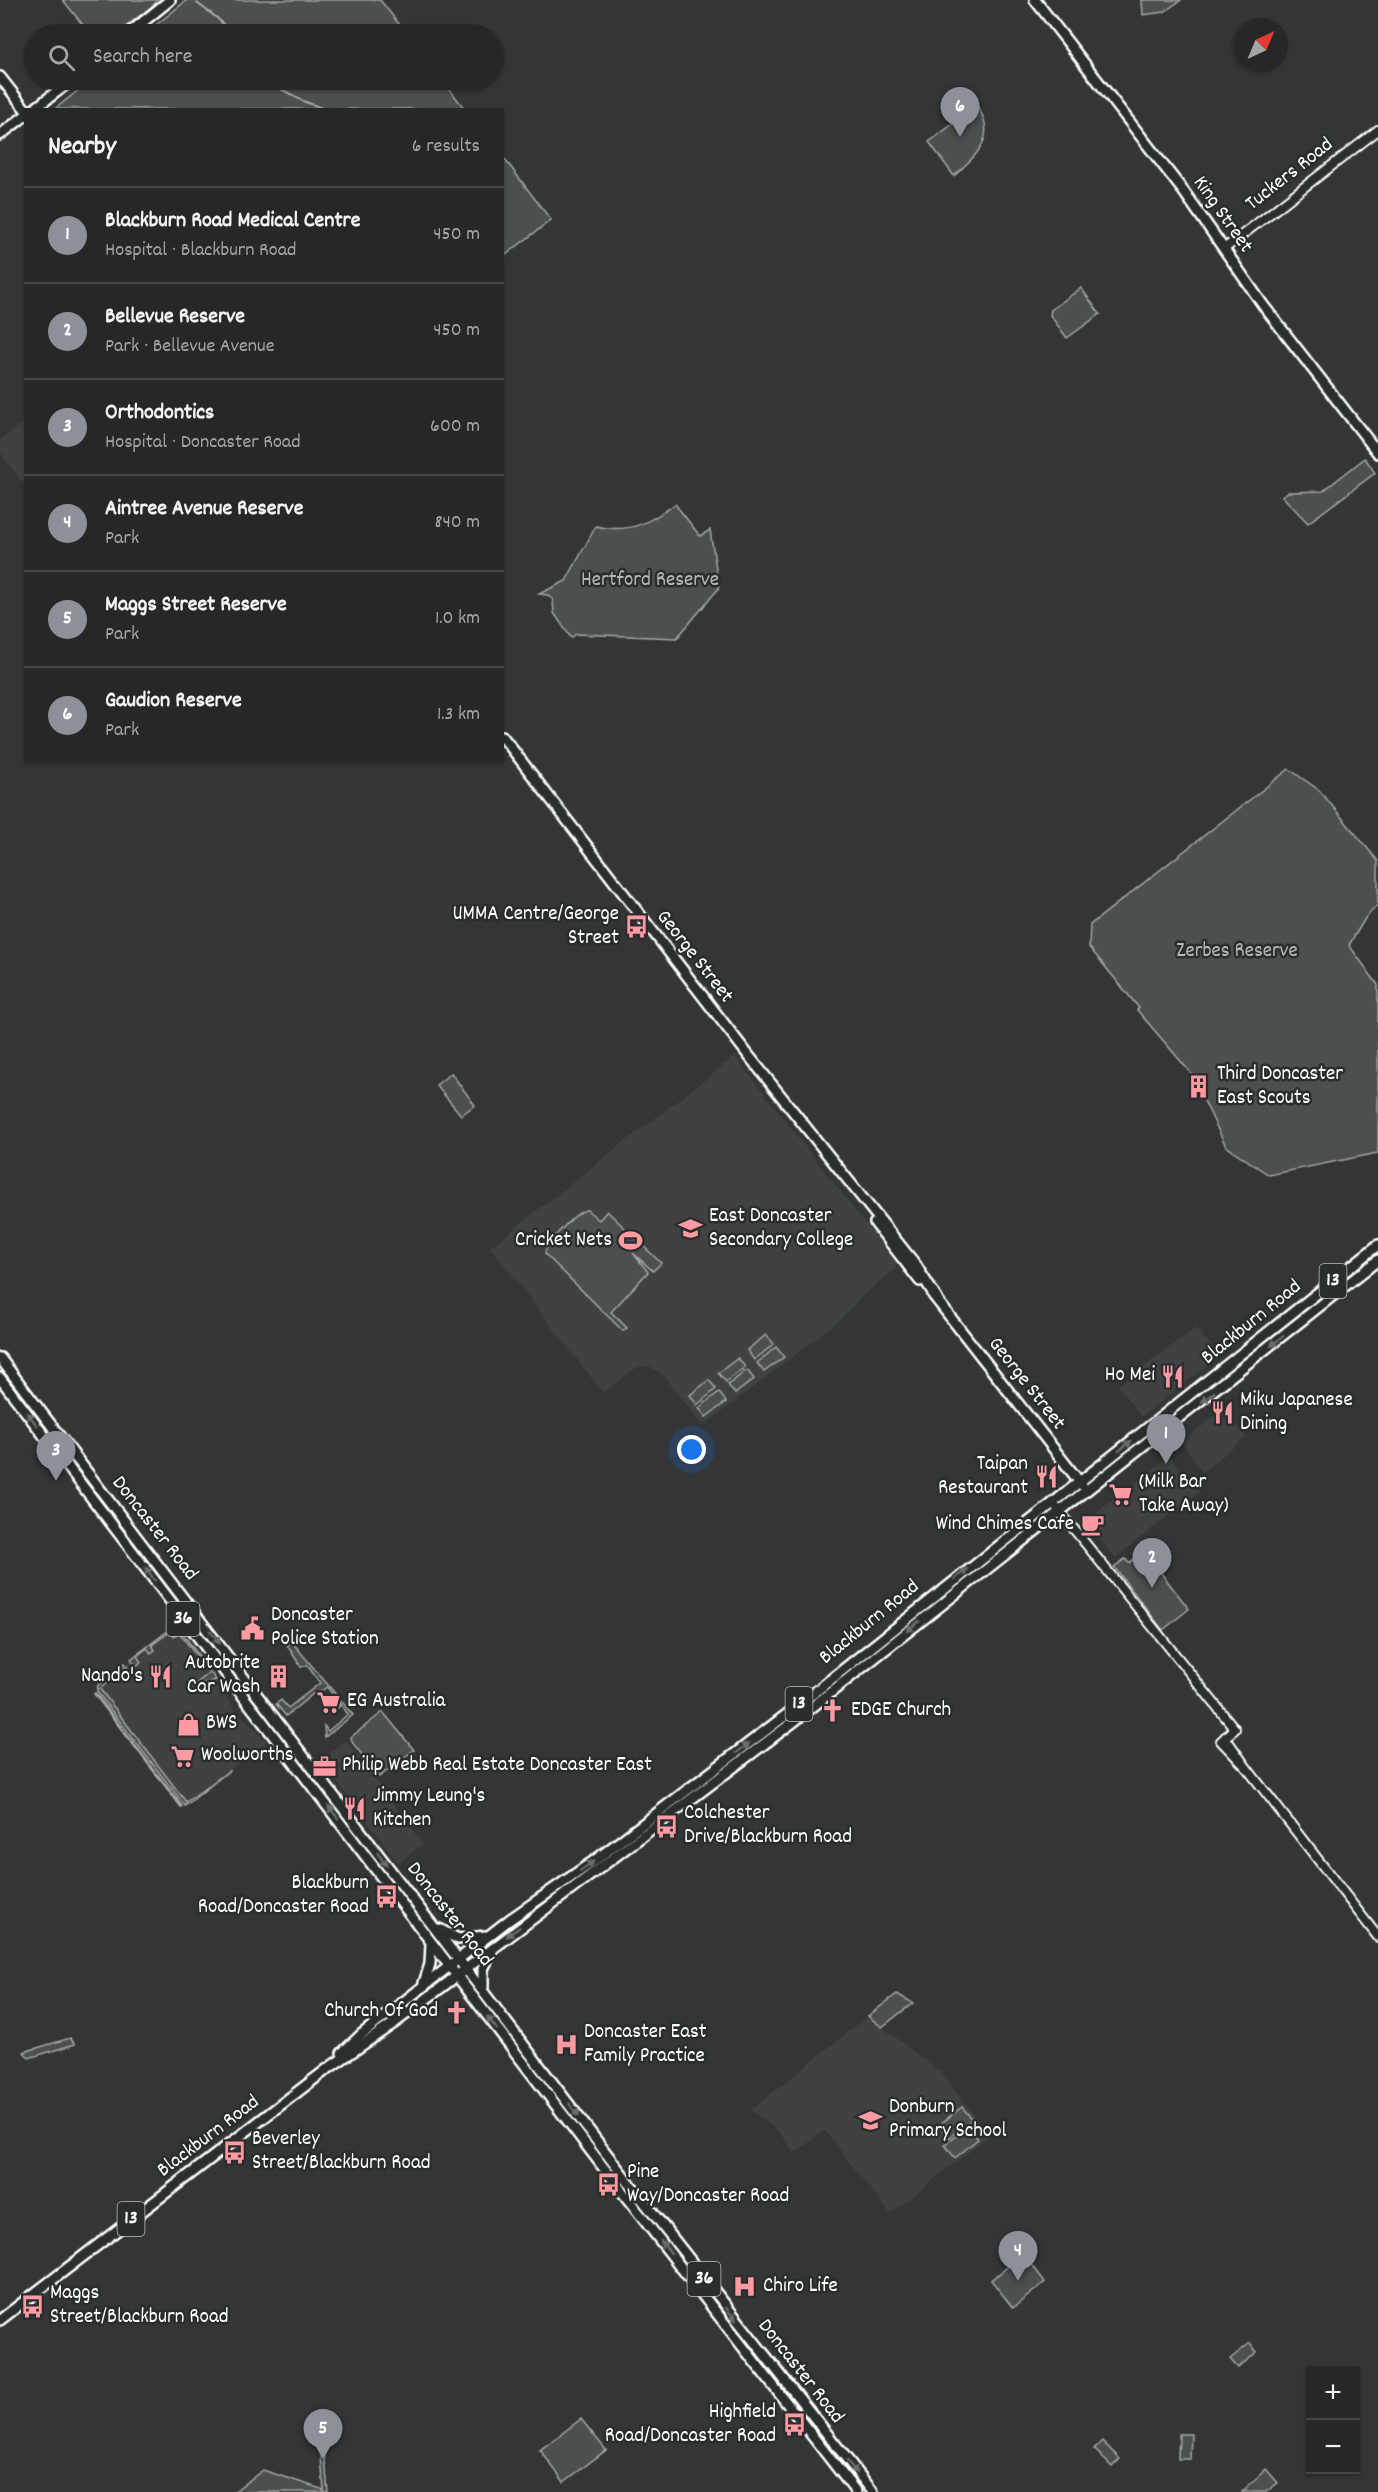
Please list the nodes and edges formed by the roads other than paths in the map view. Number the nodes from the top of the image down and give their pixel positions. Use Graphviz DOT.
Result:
graph roads {
  1 [pos="170,0"];
  2 [pos="1035,0"];
  3 [pos="140,24"];
  4 [pos="0,77"];
  5 [pos="59,90"];
  6 [pos="24,108"];
  7 [pos="36,108"];
  8 [pos="24,117"];
  9 [pos="1378,130"];
  10 [pos="0,135"];
  11 [pos="1224,249"];
  12 [pos="1378,453"];
  13 [pos="504,738"];
  14 [pos="1378,1245"];
  15 [pos="1378,1260"];
  16 [pos="1239,1357"];
  17 [pos="0,1358"];
  18 [pos="1246,1366"];
  19 [pos="0,1378"];
  20 [pos="1079,1482"];
  21 [pos="1087,1492"];
  22 [pos="1052,1503"];
  23 [pos="1061,1513"];
  24 [pos="240,1671"];
  25 [pos="230,1682"];
  26 [pos="432,1924"];
  27 [pos="489,1935"];
  28 [pos="1378,1937"];
  29 [pos="431,1943"];
  30 [pos="496,1945"];
  31 [pos="459,1959"];
  32 [pos="449,1967"];
  33 [pos="466,1967"];
  34 [pos="456,1976"];
  35 [pos="422,1988"];
  36 [pos="484,1989"];
  37 [pos="326,2070"];
  38 [pos="0,2320"];
  39 [pos="777,2372"];
  40 [pos="767,2380"];
  41 [pos="856,2492"];
  42 [pos="873,2492"];
  1 -- 3 [label="main road"];
  2 -- 11 [label="main road, King Street"];
  4 -- 6 [label="main road"];
  5 -- 7 [label="main road"];
  8 -- 10 [label="main road"];
  9 -- 11 [label="street, Tuckers Road"];
  11 -- 12 [label="main road, King Street"];
  13 -- 20 [label="main road, George Street"];
  14 -- 16 [label="main road, Blackburn Road / 13"];
  15 -- 18 [label="main road, Blackburn Road / 13, one-way"];
  16 -- 18 [label="main road"];
  20 -- 16 [label="main road, Blackburn Road / 13, one-way"];
  17 -- 24 [label="main road, Doncaster Road / 36, one-way"];
  18 -- 21 [label="main road, Blackburn Road / 13, one-way"];
  25 -- 19 [label="main road, Doncaster Road / 36, one-way"];
  20 -- 21 [label="main road, George Street"];
  20 -- 22 [label="main road, Blackburn Road / 13"];
  21 -- 23 [label="main road, Blackburn Road / 13"];
  22 -- 23 [label="street"];
  27 -- 22 [label="main road, Blackburn Road / 13, one-way"];
  23 -- 28 [label="street"];
  23 -- 30 [label="main road, Blackburn Road / 13, one-way"];
  24 -- 25 [label="main road"];
  24 -- 26 [label="main road, Doncaster Road / 36, one-way"];
  29 -- 25 [label="main road, Doncaster Road / 36, one-way"];
  26 -- 27 [label="main road"];
  26 -- 31 [label="main road, Doncaster Road / 36"];
  27 -- 31 [label="main road, Blackburn Road / 13"];
  29 -- 32 [label="main road, Doncaster Road / 36"];
  29 -- 35 [label="main road"];
  30 -- 33 [label="main road, Blackburn Road / 13"];
  30 -- 36 [label="main road"];
  31 -- 32 [label="main road, Blackburn Road / 13"];
  31 -- 33 [label="main road, Doncaster Road / 36"];
  32 -- 34 [label="main road, Doncaster Road / 36"];
  32 -- 35 [label="main road, Blackburn Road / 13"];
  33 -- 34 [label="main road, Blackburn Road / 13"];
  33 -- 36 [label="main road, Doncaster Road / 36"];
  34 -- 37 [label="main road, Blackburn Road / 13"];
  40 -- 34 [label="main road, Doncaster Road / 36, one-way"];
  35 -- 37 [label="main road, Blackburn Road / 13"];
  36 -- 39 [label="main road, Doncaster Road / 36, one-way"];
  37 -- 38 [label="main road, Blackburn Road / 13"];
  39 -- 40 [label="main road"];
  39 -- 42 [label="main road, Doncaster Road / 36, one-way"];
  40 -- 41 [label="main road, Doncaster Road / 36"];
}
